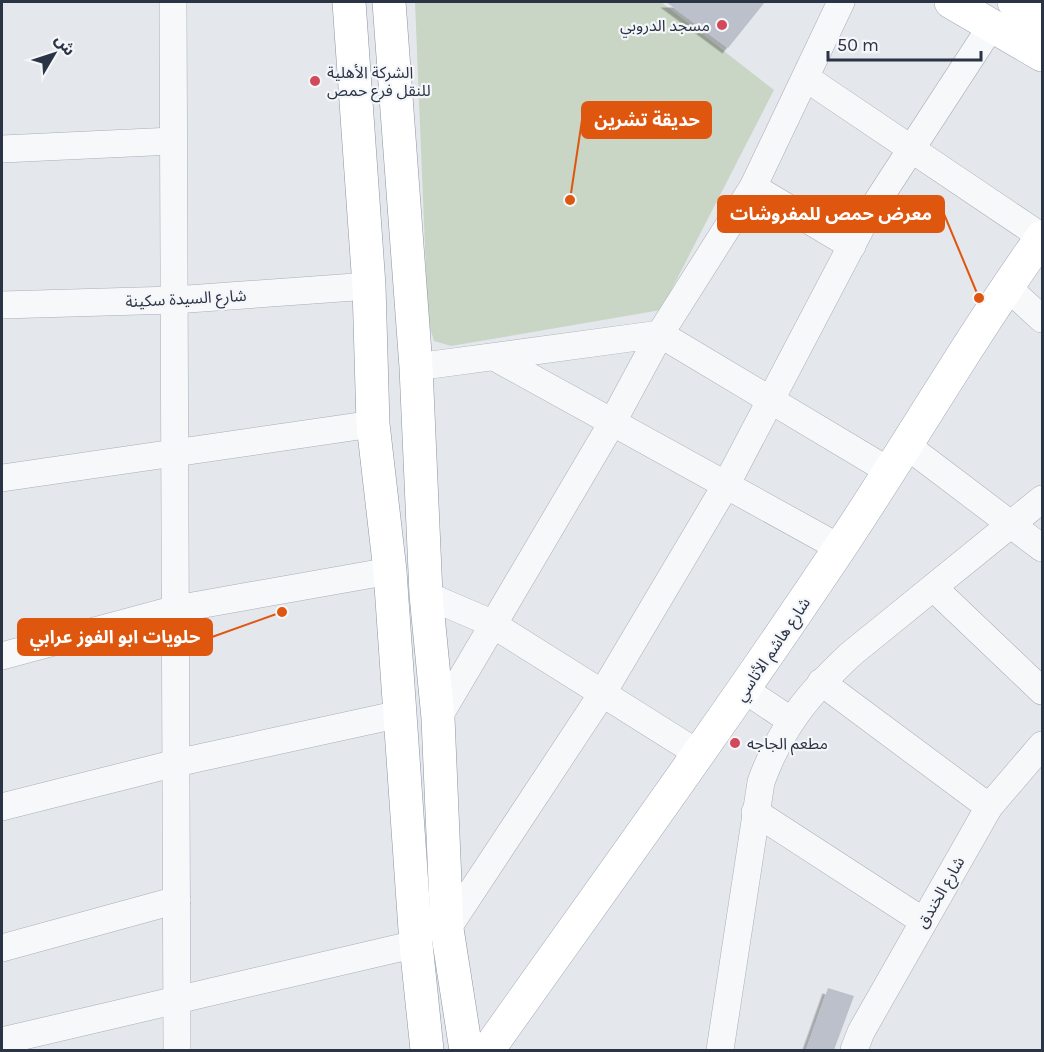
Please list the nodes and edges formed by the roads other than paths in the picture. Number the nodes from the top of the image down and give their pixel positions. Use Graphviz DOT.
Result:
graph roads {
  1 [pos="173,2"];
  2 [pos="349,2"];
  3 [pos="389,2"];
  4 [pos="841,2"];
  5 [pos="951,2"];
  6 [pos="1014,2"];
  7 [pos="1042,19"];
  8 [pos="992,24"];
  9 [pos="1042,56"];
  10 [pos="806,78"];
  11 [pos="173,141"];
  12 [pos="2,150"];
  13 [pos="911,150"];
  14 [pos="753,187"];
  15 [pos="1042,237"];
  16 [pos="852,246"];
  17 [pos="369,286"];
  18 [pos="1007,287"];
  19 [pos="174,300"];
  20 [pos="2,305"];
  21 [pos="1042,319"];
  22 [pos="660,334"];
  23 [pos="496,358"];
  24 [pos="416,367"];
  25 [pos="771,401"];
  26 [pos="612,423"];
  27 [pos="373,424"];
  28 [pos="175,453"];
  29 [pos="898,458"];
  30 [pos="2,478"];
  31 [pos="726,485"];
  32 [pos="1042,499"];
  33 [pos="1013,525"];
  34 [pos="840,548"];
  35 [pos="1042,548"];
  36 [pos="390,571"];
  37 [pos="935,589"];
  38 [pos="426,595"];
  39 [pos="176,609"];
  40 [pos="493,624"];
  41 [pos="2,656"];
  42 [pos="821,682"];
  43 [pos="745,690"];
  44 [pos="1042,691"];
  45 [pos="602,694"];
  46 [pos="400,714"];
  47 [pos="438,718"];
  48 [pos="790,720"];
  49 [pos="1042,745"];
  50 [pos="699,754"];
  51 [pos="176,764"];
  52 [pos="2,807"];
  53 [pos="989,807"];
  54 [pos="755,812"];
  55 [pos="177,900"];
  56 [pos="923,921"];
  57 [pos="447,929"];
  58 [pos="416,944"];
  59 [pos="2,948"];
  60 [pos="177,999"];
  61 [pos="2,1041"];
  62 [pos="177,1050"];
  63 [pos="427,1050"];
  64 [pos="466,1050"];
  65 [pos="488,1050"];
  66 [pos="720,1050"];
  67 [pos="854,1050"];
  1 -- 11 [label="street"];
  2 -- 17 [label="main road"];
  3 -- 24 [label="main road"];
  4 -- 10 [label="street"];
  5 -- 8 [label="main road"];
  6 -- 7 [label="main road"];
  8 -- 9 [label="main road"];
  8 -- 13 [label="street"];
  10 -- 13 [label="street"];
  10 -- 14 [label="street"];
  11 -- 12 [label="street"];
  11 -- 19 [label="street"];
  13 -- 15 [label="street"];
  13 -- 16 [label="street"];
  14 -- 16 [label="street"];
  14 -- 22 [label="street"];
  15 -- 18 [label="main road, شارع هاشم الأتاسي"];
  16 -- 25 [label="street"];
  17 -- 19 [label="street, شارع السيدة سكينة"];
  17 -- 27 [label="main road"];
  18 -- 21 [label="street"];
  18 -- 29 [label="main road, شارع هاشم الأتاسي"];
  19 -- 20 [label="street, شارع السيدة سكينة"];
  19 -- 28 [label="street"];
  22 -- 23 [label="street"];
  22 -- 25 [label="street"];
  22 -- 26 [label="street"];
  23 -- 24 [label="street"];
  23 -- 26 [label="street"];
  24 -- 38 [label="main road"];
  25 -- 29 [label="street"];
  25 -- 31 [label="street"];
  26 -- 31 [label="street"];
  26 -- 40 [label="street"];
  27 -- 28 [label="street"];
  27 -- 36 [label="main road"];
  28 -- 30 [label="street"];
  28 -- 39 [label="street"];
  29 -- 33 [label="street"];
  29 -- 34 [label="main road, شارع هاشم الأتاسي"];
  31 -- 34 [label="street"];
  31 -- 45 [label="street"];
  32 -- 33 [label="street"];
  33 -- 35 [label="street"];
  33 -- 37 [label="street"];
  34 -- 43 [label="main road, شارع هاشم الأتاسي"];
  36 -- 39 [label="street"];
  36 -- 46 [label="main road"];
  37 -- 42 [label="street"];
  37 -- 44 [label="street"];
  38 -- 40 [label="street"];
  38 -- 47 [label="main road"];
  39 -- 41 [label="street"];
  39 -- 51 [label="street"];
  40 -- 45 [label="street"];
  40 -- 47 [label="street"];
  42 -- 48 [label="street"];
  42 -- 53 [label="street"];
  43 -- 48 [label="street"];
  43 -- 50 [label="main road, شارع هاشم الأتاسي"];
  45 -- 50 [label="street"];
  45 -- 57 [label="street"];
  46 -- 51 [label="street"];
  46 -- 58 [label="main road"];
  47 -- 57 [label="main road"];
  48 -- 54 [label="street"];
  49 -- 53 [label="street, شارع الخندق"];
  50 -- 65 [label="main road, شارع هاشم الأتاسي"];
  51 -- 52 [label="street"];
  51 -- 55 [label="street"];
  53 -- 56 [label="street, شارع الخندق"];
  54 -- 56 [label="street"];
  54 -- 66 [label="street"];
  55 -- 59 [label="street"];
  55 -- 60 [label="street"];
  56 -- 67 [label="street, شارع الخندق"];
  57 -- 64 [label="main road"];
  58 -- 60 [label="street"];
  58 -- 63 [label="main road"];
  60 -- 61 [label="street"];
  60 -- 62 [label="street"];
}
